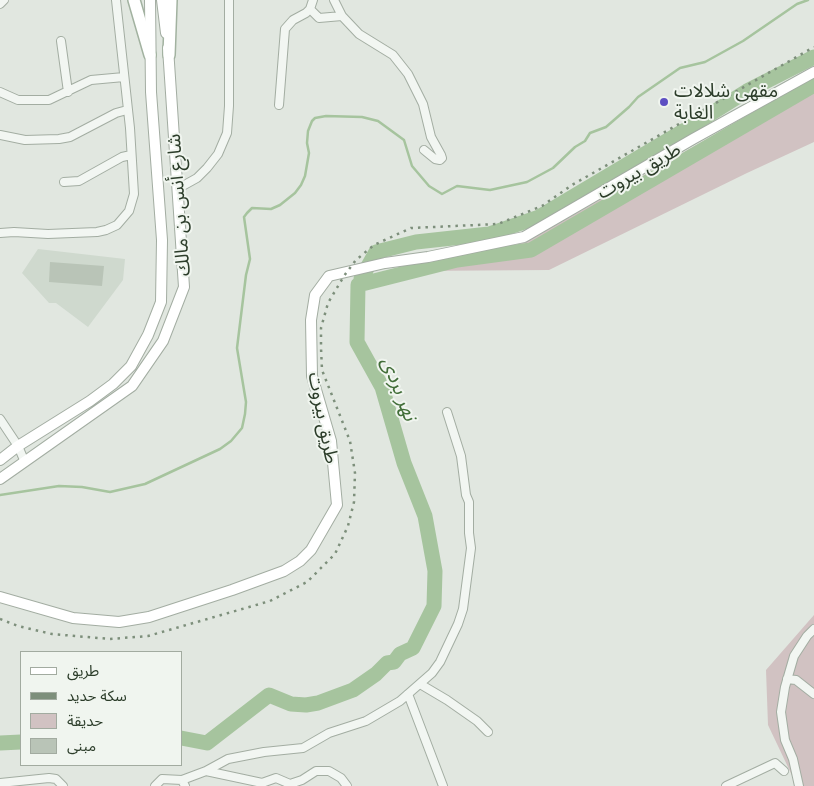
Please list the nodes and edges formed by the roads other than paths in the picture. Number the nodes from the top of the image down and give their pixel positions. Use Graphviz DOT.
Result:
graph roads {
  1 [pos="4,0"];
  2 [pos="116,0"];
  3 [pos="134,0"];
  4 [pos="150,0"];
  5 [pos="162,0"];
  6 [pos="171,0"];
  7 [pos="230,0"];
  8 [pos="313,0"];
  9 [pos="334,0"];
  10 [pos="0,4"];
  11 [pos="310,9"];
  12 [pos="342,16"];
  13 [pos="61,40"];
  14 [pos="150,55"];
  15 [pos="169,55"];
  16 [pos="814,72"];
  17 [pos="124,77"];
  18 [pos="0,92"];
  19 [pos="68,92"];
  20 [pos="279,105"];
  21 [pos="127,110"];
  22 [pos="0,135"];
  23 [pos="424,150"];
  24 [pos="131,155"];
  25 [pos="64,182"];
  26 [pos="179,188"];
  27 [pos="0,233"];
  28 [pos="448,412"];
  29 [pos="0,419"];
  30 [pos="18,446"];
  31 [pos="0,460"];
  32 [pos="24,460"];
  33 [pos="0,479"];
  34 [pos="0,597"];
  35 [pos="814,629"];
  36 [pos="787,679"];
  37 [pos="420,684"];
  38 [pos="408,694"];
  39 [pos="814,694"];
  40 [pos="488,732"];
  41 [pos="206,771"];
  42 [pos="784,771"];
  43 [pos="37,778"];
  44 [pos="183,783"];
  45 [pos="1,784"];
  46 [pos="42,786"];
  47 [pos="64,786"];
  48 [pos="155,786"];
  49 [pos="347,786"];
  50 [pos="443,786"];
  51 [pos="726,786"];
  52 [pos="799,786"];
  1 -- 10 [label="street"];
  2 -- 17 [label="street"];
  3 -- 14 [label="main road"];
  4 -- 14 [label="street, شارع أنس بن مالك"];
  5 -- 15 [label="street, شارع أنس بن مالك"];
  6 -- 15 [label="main road"];
  7 -- 26 [label="street"];
  8 -- 11 [label="street"];
  9 -- 12 [label="street"];
  11 -- 12 [label="street"];
  11 -- 20 [label="street"];
  12 -- 23 [label="street"];
  13 -- 19 [label="street"];
  14 -- 30 [label="street, شارع أنس بن مالك"];
  15 -- 26 [label="street, شارع أنس بن مالك"];
  16 -- 34 [label="street, طريق بيروت"];
  17 -- 19 [label="street"];
  17 -- 21 [label="street"];
  18 -- 19 [label="street"];
  21 -- 22 [label="street"];
  21 -- 24 [label="street"];
  24 -- 25 [label="street"];
  24 -- 27 [label="street"];
  26 -- 32 [label="street, شارع أنس بن مالك"];
  28 -- 37 [label="street"];
  29 -- 30 [label="street"];
  30 -- 31 [label="street, شارع أنس بن مالك"];
  30 -- 32 [label="street"];
  32 -- 33 [label="street, شارع أنس بن مالك"];
  35 -- 36 [label="street"];
  36 -- 39 [label="street"];
  36 -- 52 [label="street"];
  37 -- 38 [label="street"];
  37 -- 40 [label="street"];
  38 -- 41 [label="street"];
  38 -- 50 [label="street"];
  41 -- 44 [label="street"];
  41 -- 49 [label="street"];
  42 -- 51 [label="street"];
  43 -- 45 [label="street"];
  43 -- 46 [label="street"];
  43 -- 47 [label="street"];
  44 -- 48 [label="street"];
}
